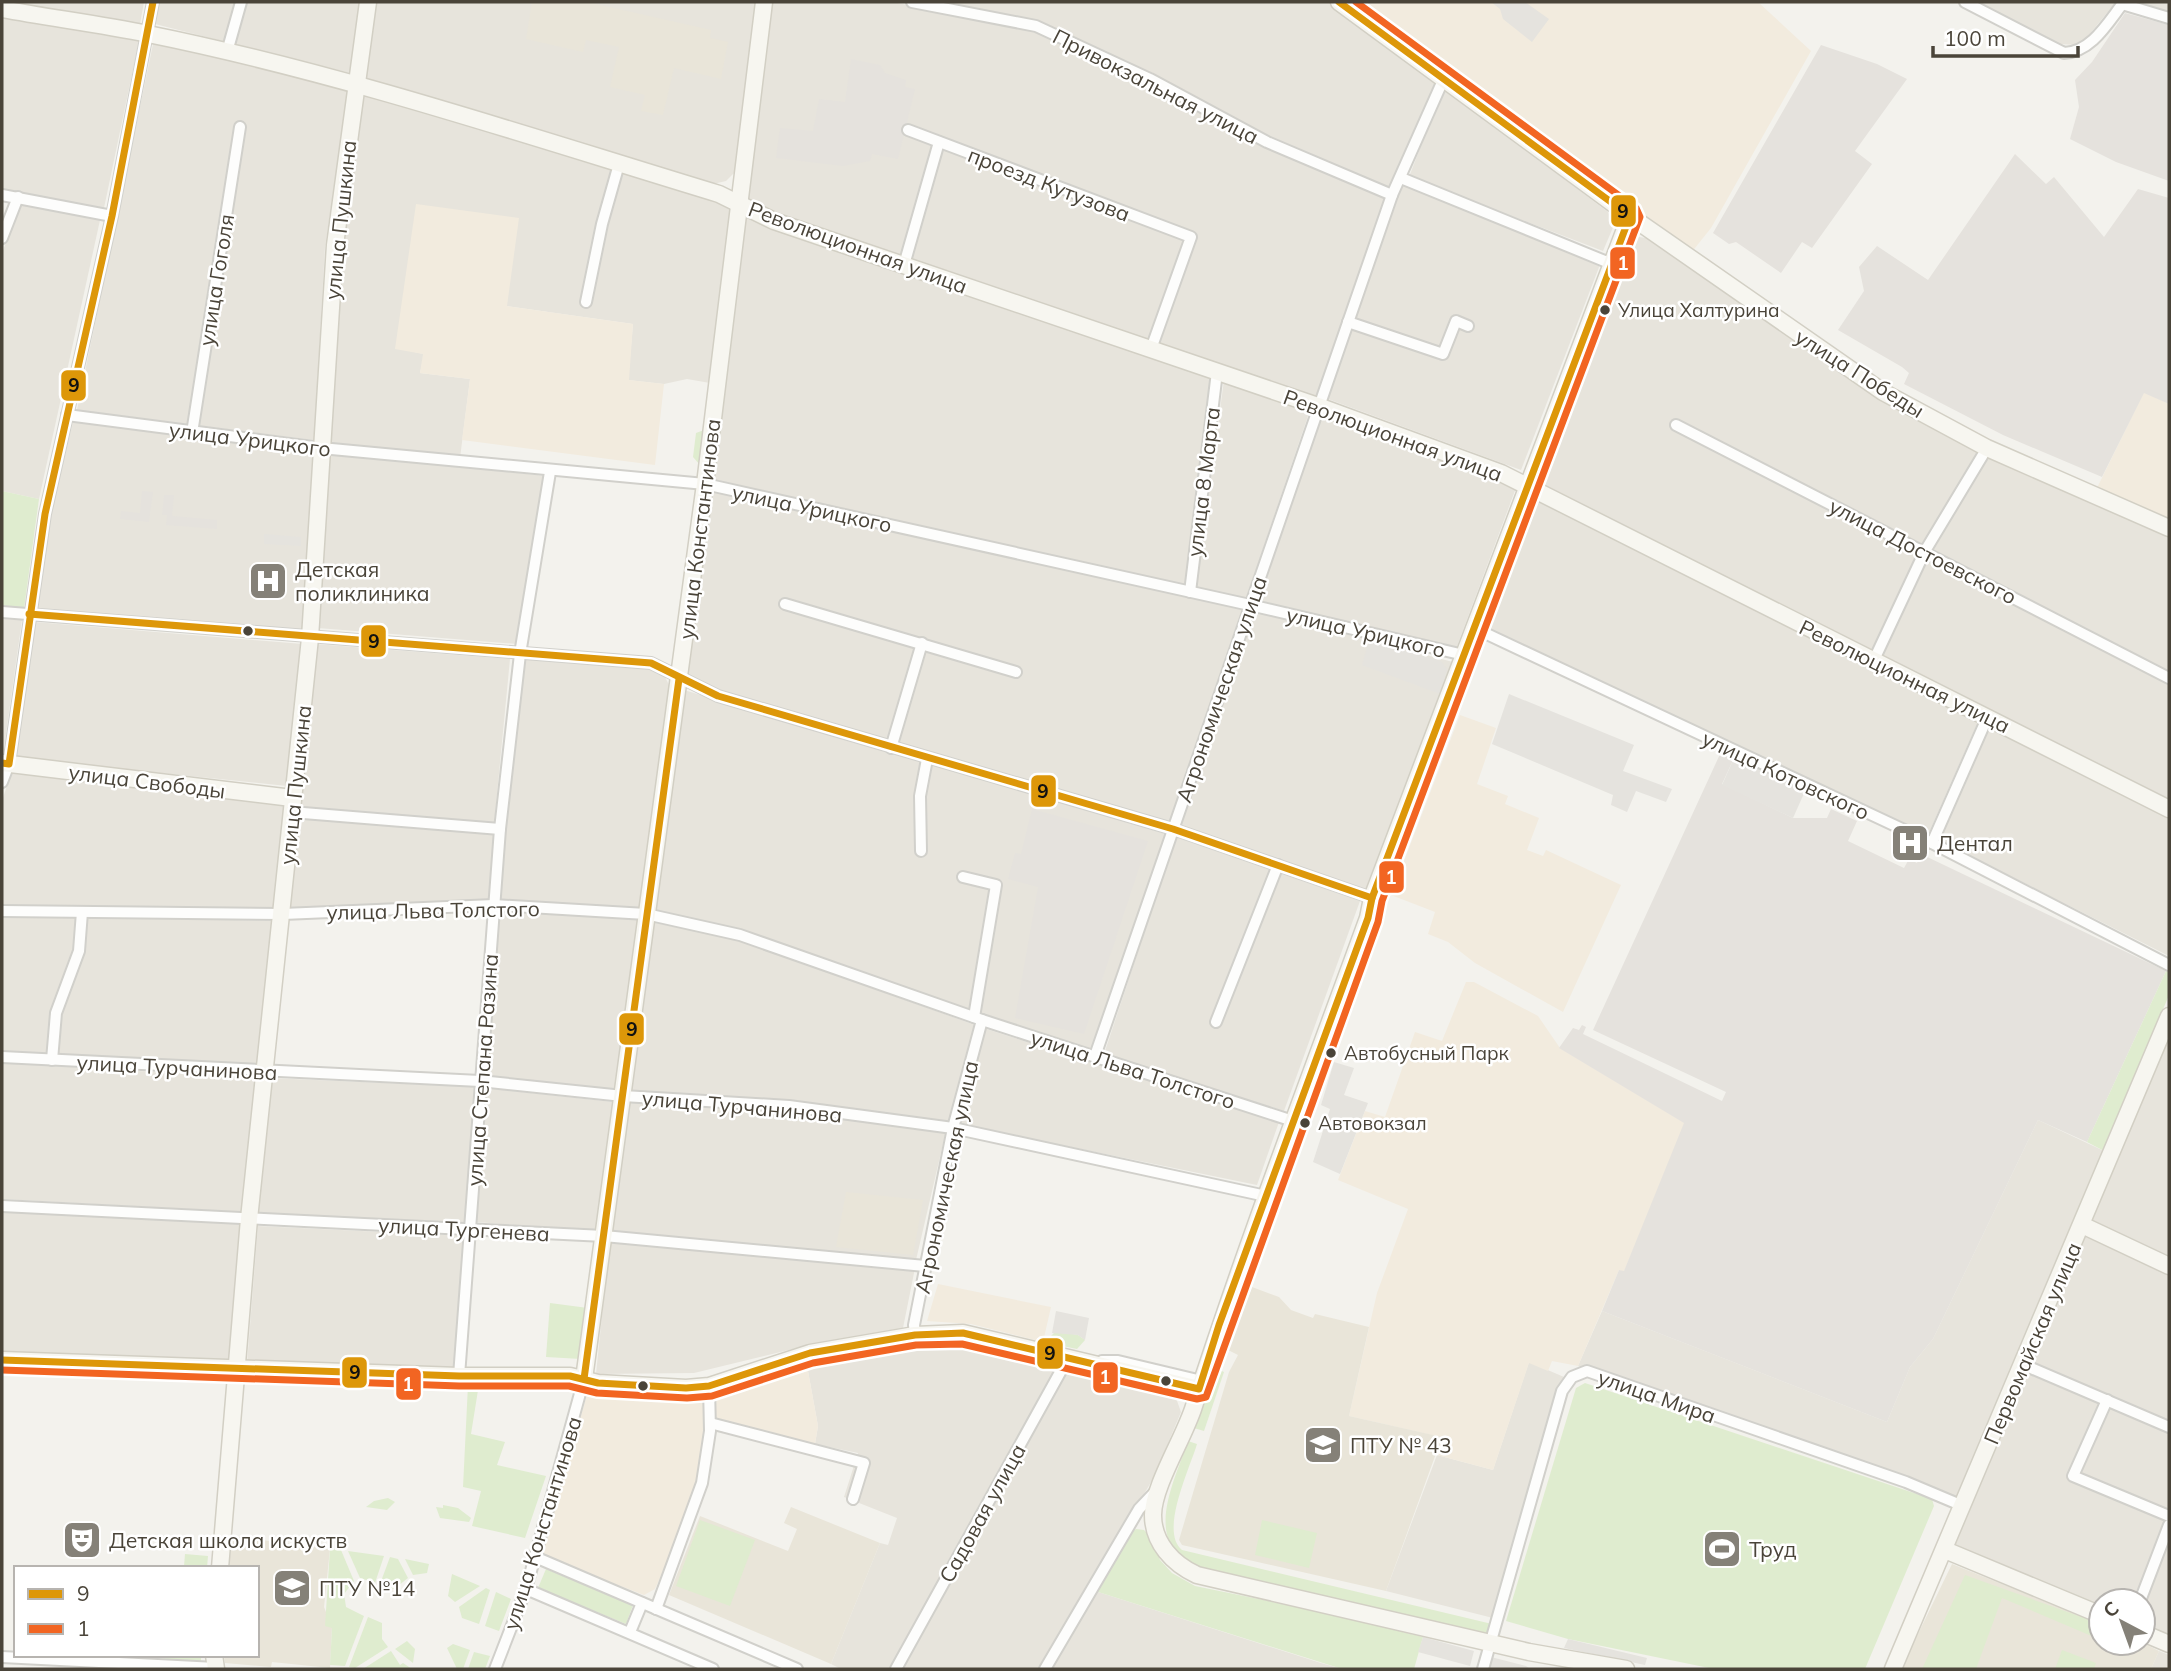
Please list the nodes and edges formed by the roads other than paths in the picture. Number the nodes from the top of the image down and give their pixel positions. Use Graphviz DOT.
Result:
graph roads {
  1 [pos="153,2"];
  2 [pos="241,2"];
  3 [pos="368,2"];
  4 [pos="764,2"];
  5 [pos="912,2"];
  6 [pos="1339,2"];
  7 [pos="1965,2"];
  8 [pos="2123,3"];
  9 [pos="2,9"];
  10 [pos="2169,18"];
  11 [pos="148,34"];
  12 [pos="227,52"];
  13 [pos="1444,78"];
  14 [pos="356,86"];
  15 [pos="240,127"];
  16 [pos="908,130"];
  17 [pos="939,142"];
  18 [pos="619,164"];
  19 [pos="1401,178"];
  20 [pos="2,195"];
  21 [pos="1392,195"];
  22 [pos="18,197"];
  23 [pos="740,205"];
  24 [pos="112,216"];
  25 [pos="1630,216"];
  26 [pos="2,238"];
  27 [pos="1612,264"];
  28 [pos="904,265"];
  29 [pos="586,302"];
  30 [pos="1348,322"];
  31 [pos="1468,326"];
  32 [pos="1151,349"];
  33 [pos="1217,372"];
  34 [pos="1318,406"];
  35 [pos="67,415"];
  36 [pos="1676,425"];
  37 [pos="192,433"];
  38 [pos="321,448"];
  39 [pos="1987,448"];
  40 [pos="550,472"];
  41 [pos="705,484"];
  42 [pos="1526,488"];
  43 [pos="2169,528"];
  44 [pos="1925,551"];
  45 [pos="1190,592"];
  46 [pos="785,604"];
  47 [pos="1250,604"];
  48 [pos="2,612"];
  49 [pos="29,614"];
  50 [pos="1474,628"];
  51 [pos="310,638"];
  52 [pos="922,643"];
  53 [pos="520,654"];
  54 [pos="1464,655"];
  55 [pos="1873,662"];
  56 [pos="1016,673"];
  57 [pos="2169,678"];
  58 [pos="679,679"];
  59 [pos="1988,716"];
  60 [pos="891,748"];
  61 [pos="927,758"];
  62 [pos="5,764"];
  63 [pos="2,782"];
  64 [pos="291,805"];
  65 [pos="2169,809"];
  66 [pos="1173,828"];
  67 [pos="500,829"];
  68 [pos="1932,844"];
  69 [pos="921,851"];
  70 [pos="1278,866"];
  71 [pos="963,877"];
  72 [pos="1372,898"];
  73 [pos="494,905"];
  74 [pos="2,911"];
  75 [pos="82,912"];
  76 [pos="283,914"];
  77 [pos="646,914"];
  78 [pos="2169,965"];
  79 [pos="2169,1016"];
  80 [pos="978,1018"];
  81 [pos="1216,1023"];
  82 [pos="1096,1056"];
  83 [pos="2,1058"];
  84 [pos="52,1060"];
  85 [pos="265,1072"];
  86 [pos="480,1081"];
  87 [pos="623,1096"];
  88 [pos="1293,1121"];
  89 [pos="953,1128"];
  90 [pos="1266,1196"];
  91 [pos="2,1206"];
  92 [pos="249,1219"];
  93 [pos="2082,1225"];
  94 [pos="472,1228"];
  95 [pos="604,1236"];
  96 [pos="925,1266"];
  97 [pos="2169,1266"];
  98 [pos="915,1332"];
  99 [pos="1068,1357"];
  100 [pos="2,1360"];
  101 [pos="2024,1365"];
  102 [pos="239,1368"];
  103 [pos="459,1376"];
  104 [pos="584,1377"];
  105 [pos="1200,1385"];
  106 [pos="709,1386"];
  107 [pos="2106,1400"];
  108 [pos="710,1423"];
  109 [pos="2169,1427"];
  110 [pos="1161,1486"];
  111 [pos="853,1499"];
  112 [pos="1963,1506"];
  113 [pos="2169,1516"];
  114 [pos="2169,1525"];
  115 [pos="1945,1550"];
  116 [pos="535,1557"];
  117 [pos="220,1566"];
  118 [pos="2145,1587"];
  119 [pos="526,1589"];
  120 [pos="642,1603"];
  121 [pos="656,1609"];
  122 [pos="2087,1609"];
  123 [pos="630,1632"];
  124 [pos="1490,1642"];
  125 [pos="1529,1652"];
  126 [pos="2,1657"];
  127 [pos="1598,1662"];
  128 [pos="215,1664"];
  129 [pos="1558,1664"];
  130 [pos="495,1669"];
  131 [pos="713,1669"];
  132 [pos="797,1669"];
  133 [pos="896,1669"];
  134 [pos="1045,1669"];
  135 [pos="1483,1669"];
  136 [pos="1546,1669"];
  137 [pos="1580,1669"];
  138 [pos="1626,1669"];
  139 [pos="1893,1669"];
  1 -- 11 [label="street"];
  2 -- 12 [label="street"];
  3 -- 14 [label="street, улица Пушкина"];
  4 -- 23 [label="street, улица Константинова"];
  5 -- 21 [label="street, Привокзальная улица"];
  6 -- 13 [label="street, улица Победы"];
  7 -- 8 [label="street"];
  8 -- 10 [label="street"];
  9 -- 11 [label="street, Революционная улица"];
  11 -- 12 [label="street, Революционная улица"];
  11 -- 24 [label="street"];
  12 -- 14 [label="street, Революционная улица"];
  13 -- 19 [label="street, Агрономическая улица"];
  13 -- 25 [label="street, улица Победы"];
  14 -- 18 [label="street, Революционная улица"];
  14 -- 38 [label="street, улица Пушкина"];
  15 -- 37 [label="street, улица Гоголя"];
  16 -- 17 [label="street, проезд Кутузова"];
  17 -- 28 [label="street"];
  17 -- 32 [label="street, проезд Кутузова"];
  18 -- 23 [label="street, Революционная улица"];
  18 -- 29 [label="street"];
  19 -- 21 [label="street, Агрономическая улица"];
  19 -- 27 [label="street"];
  20 -- 22 [label="street"];
  21 -- 30 [label="street, Агрономическая улица"];
  22 -- 24 [label="street"];
  22 -- 26 [label="street"];
  23 -- 28 [label="street, Революционная улица"];
  23 -- 41 [label="street, улица Константинова"];
  24 -- 35 [label="street"];
  25 -- 27 [label="street"];
  25 -- 39 [label="street, улица Победы"];
  27 -- 42 [label="street"];
  28 -- 32 [label="street, Революционная улица"];
  30 -- 31 [label="street"];
  30 -- 34 [label="street, Агрономическая улица"];
  32 -- 33 [label="street, Революционная улица"];
  33 -- 34 [label="street, Революционная улица"];
  33 -- 45 [label="street, улица 8 Марта"];
  34 -- 42 [label="street, Революционная улица"];
  34 -- 47 [label="street, Агрономическая улица"];
  35 -- 37 [label="street, улица Урицкого"];
  35 -- 49 [label="street"];
  36 -- 44 [label="street, улица Достоевского"];
  37 -- 38 [label="street, улица Урицкого"];
  38 -- 40 [label="street, улица Урицкого"];
  38 -- 51 [label="street, улица Пушкина"];
  39 -- 43 [label="street, улица Победы"];
  39 -- 44 [label="street"];
  40 -- 41 [label="street, улица Урицкого"];
  40 -- 53 [label="street, улица Степана Разина"];
  41 -- 45 [label="street, улица Урицкого"];
  41 -- 58 [label="street, улица Константинова"];
  42 -- 50 [label="street"];
  42 -- 55 [label="street, Революционная улица"];
  44 -- 55 [label="street"];
  44 -- 57 [label="street, улица Достоевского"];
  45 -- 47 [label="street, улица Урицкого"];
  46 -- 52 [label="street"];
  47 -- 54 [label="street, улица Урицкого"];
  47 -- 66 [label="street, Агрономическая улица"];
  48 -- 49 [label="street"];
  49 -- 51 [label="street"];
  49 -- 62 [label="street"];
  50 -- 54 [label="street"];
  50 -- 68 [label="street, улица Котовского"];
  51 -- 53 [label="street"];
  51 -- 64 [label="street, улица Пушкина"];
  52 -- 56 [label="street"];
  52 -- 60 [label="street"];
  53 -- 58 [label="street"];
  53 -- 67 [label="street, улица Степана Разина"];
  54 -- 72 [label="street"];
  55 -- 59 [label="street, Революционная улица"];
  58 -- 60 [label="street"];
  58 -- 77 [label="street, улица Константинова"];
  59 -- 65 [label="street, Революционная улица"];
  59 -- 68 [label="street"];
  60 -- 61 [label="street"];
  61 -- 66 [label="street"];
  61 -- 69 [label="street"];
  62 -- 63 [label="street"];
  62 -- 64 [label="street, улица Свободы"];
  64 -- 67 [label="street, улица Свободы"];
  64 -- 76 [label="street, улица Пушкина"];
  66 -- 70 [label="street"];
  66 -- 82 [label="street, Агрономическая улица"];
  67 -- 73 [label="street, улица Степана Разина"];
  68 -- 78 [label="street, улица Котовского"];
  70 -- 72 [label="street"];
  70 -- 81 [label="street"];
  71 -- 80 [label="street"];
  72 -- 88 [label="street"];
  73 -- 76 [label="street, улица Льва Толстого"];
  73 -- 77 [label="street, улица Льва Толстого"];
  73 -- 86 [label="street, улица Степана Разина"];
  74 -- 75 [label="street, улица Льва Толстого"];
  75 -- 76 [label="street, улица Льва Толстого"];
  75 -- 84 [label="street"];
  76 -- 85 [label="street, улица Пушкина"];
  77 -- 80 [label="street, улица Льва Толстого"];
  77 -- 87 [label="street, улица Константинова"];
  79 -- 93 [label="street, Первомайская улица"];
  80 -- 82 [label="street, улица Льва Толстого"];
  80 -- 89 [label="street, Агрономическая улица"];
  82 -- 88 [label="street, улица Льва Толстого"];
  83 -- 84 [label="street, улица Турчанинова"];
  84 -- 85 [label="street, улица Турчанинова"];
  85 -- 86 [label="street, улица Турчанинова"];
  85 -- 92 [label="street, улица Пушкина"];
  86 -- 87 [label="street, улица Турчанинова"];
  86 -- 94 [label="street, улица Степана Разина"];
  87 -- 89 [label="street, улица Турчанинова"];
  87 -- 95 [label="street, улица Константинова"];
  88 -- 90 [label="street"];
  89 -- 90 [label="street, улица Турчанинова"];
  89 -- 96 [label="street, Агрономическая улица"];
  90 -- 105 [label="street"];
  91 -- 92 [label="street, улица Тургенева"];
  92 -- 94 [label="street, улица Тургенева"];
  92 -- 102 [label="street, улица Пушкина"];
  93 -- 97 [label="street"];
  93 -- 101 [label="street, Первомайская улица"];
  94 -- 95 [label="street, улица Тургенева"];
  94 -- 103 [label="street, улица Степана Разина"];
  95 -- 96 [label="street, улица Тургенева"];
  95 -- 104 [label="street, улица Константинова"];
  96 -- 98 [label="street, Агрономическая улица"];
  98 -- 99 [label="street"];
  98 -- 104 [label="street"];
  98 -- 105 [label="street"];
  98 -- 106 [label="street"];
  99 -- 105 [label="street"];
  99 -- 133 [label="street, Садовая улица"];
  100 -- 102 [label="street"];
  101 -- 107 [label="street"];
  101 -- 112 [label="street, Первомайская улица"];
  102 -- 103 [label="street"];
  102 -- 117 [label="street, улица Пушкина"];
  103 -- 104 [label="street"];
  104 -- 106 [label="street"];
  104 -- 116 [label="street, улица Константинова"];
  105 -- 110 [label="street"];
  106 -- 108 [label="street"];
  107 -- 109 [label="street"];
  107 -- 113 [label="street"];
  108 -- 111 [label="street"];
  108 -- 121 [label="street"];
  110 -- 124 [label="street"];
  110 -- 134 [label="street"];
  112 -- 115 [label="street, Первомайская улица"];
  112 -- 124 [label="street, улица Мира"];
  114 -- 118 [label="street"];
  115 -- 122 [label="street"];
  115 -- 139 [label="street, Первомайская улица"];
  116 -- 119 [label="street, улица Константинова"];
  116 -- 120 [label="street"];
  119 -- 123 [label="street"];
  119 -- 130 [label="street, улица Константинова"];
  120 -- 121 [label="street"];
  120 -- 123 [label="street"];
  121 -- 132 [label="street"];
  123 -- 131 [label="street"];
  124 -- 125 [label="street"];
  124 -- 135 [label="street, улица Мира"];
  125 -- 129 [label="street"];
  125 -- 136 [label="street"];
  126 -- 128 [label="street"];
  127 -- 129 [label="street"];
  127 -- 137 [label="street"];
  127 -- 138 [label="street"];
}
